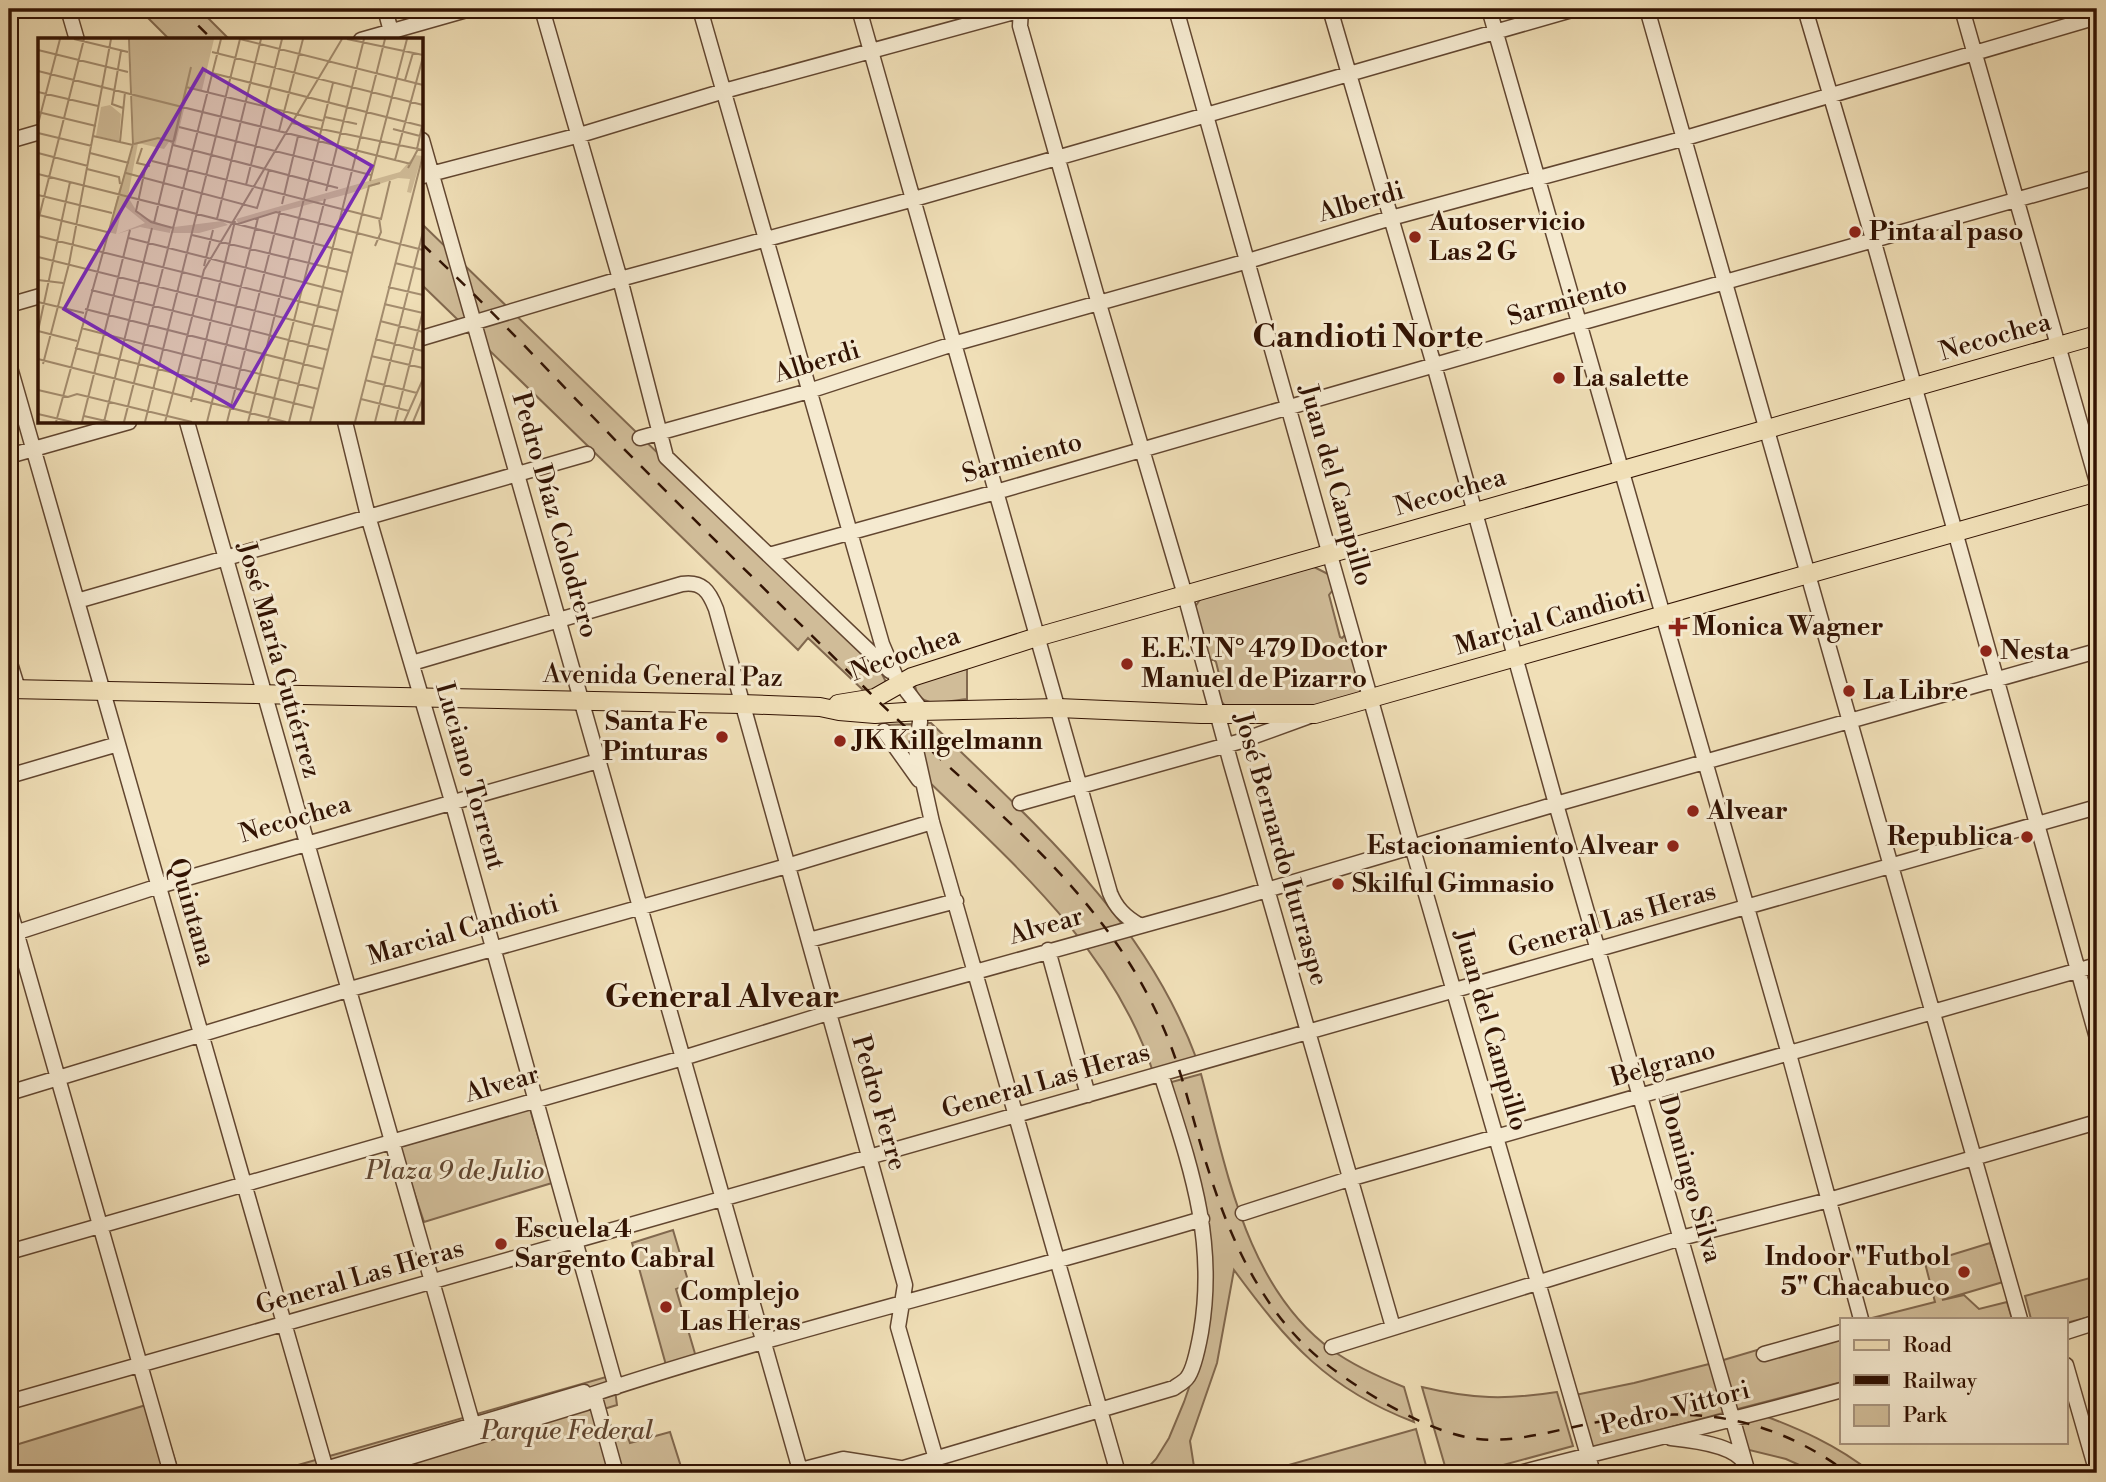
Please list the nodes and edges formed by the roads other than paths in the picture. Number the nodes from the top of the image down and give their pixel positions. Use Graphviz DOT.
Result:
graph roads {
  1 [pos="68,9"];
  2 [pos="385,9"];
  3 [pos="470,9"];
  4 [pos="541,9"];
  5 [pos="700,9"];
  6 [pos="859,9"];
  7 [pos="1022,9"];
  8 [pos="1176,9"];
  9 [pos="1330,9"];
  10 [pos="1489,9"];
  11 [pos="1575,9"];
  12 [pos="1647,9"];
  13 [pos="1805,9"];
  14 [pos="1962,9"];
  15 [pos="2097,17"];
  16 [pos="1496,32"];
  17 [pos="393,36"];
  18 [pos="76,38"];
  19 [pos="871,52"];
  20 [pos="1974,54"];
  21 [pos="1348,73"];
  22 [pos="723,92"];
  23 [pos="1830,95"];
  24 [pos="1205,116"];
  25 [pos="38,133"];
  26 [pos="580,135"];
  27 [pos="1682,139"];
  28 [pos="9,141"];
  29 [pos="1059,157"];
  30 [pos="424,158"];
  31 [pos="426,175"];
  32 [pos="2097,177"];
  33 [pos="1538,178"];
  34 [pos="914,199"];
  35 [pos="2018,200"];
  36 [pos="1391,218"];
  37 [pos="767,239"];
  38 [pos="1873,239"];
  39 [pos="1248,261"];
  40 [pos="620,279"];
  41 [pos="1725,282"];
  42 [pos="38,297"];
  43 [pos="1099,304"];
  44 [pos="9,305"];
  45 [pos="475,323"];
  46 [pos="1580,323"];
  47 [pos="2097,335"];
  48 [pos="424,337"];
  49 [pos="953,344"];
  50 [pos="2059,346"];
  51 [pos="9,364"];
  52 [pos="1434,365"];
  53 [pos="1913,388"];
  54 [pos="809,391"];
  55 [pos="1288,407"];
  56 [pos="122,424"];
  57 [pos="188,424"];
  58 [pos="345,424"];
  59 [pos="1767,429"];
  60 [pos="660,432"];
  61 [pos="639,438"];
  62 [pos="33,449"];
  63 [pos="1142,449"];
  64 [pos="587,454"];
  65 [pos="9,456"];
  66 [pos="1621,472"];
  67 [pos="517,473"];
  68 [pos="2097,482"];
  69 [pos="996,492"];
  70 [pos="2097,492"];
  71 [pos="1475,512"];
  72 [pos="368,516"];
  73 [pos="1954,532"];
  74 [pos="851,533"];
  75 [pos="1330,553"];
  76 [pos="769,555"];
  77 [pos="224,558"];
  78 [pos="1807,574"];
  79 [pos="1185,595"];
  80 [pos="77,601"];
  81 [pos="1662,615"];
  82 [pos="558,619"];
  83 [pos="1037,637"];
  84 [pos="2097,651"];
  85 [pos="1515,657"];
  86 [pos="9,660"];
  87 [pos="412,663"];
  88 [pos="898,680"];
  89 [pos="1995,681"];
  90 [pos="13,689"];
  91 [pos="103,690"];
  92 [pos="264,694"];
  93 [pos="422,696"];
  94 [pos="1371,699"];
  95 [pos="580,700"];
  96 [pos="741,704"];
  97 [pos="820,707"];
  98 [pos="1058,708"];
  99 [pos="920,711"];
  100 [pos="1217,713"];
  101 [pos="1315,714"];
  102 [pos="1850,721"];
  103 [pos="884,731"];
  104 [pos="118,744"];
  105 [pos="1226,745"];
  106 [pos="598,761"];
  107 [pos="1705,763"];
  108 [pos="9,776"];
  109 [pos="923,786"];
  110 [pos="1080,788"];
  111 [pos="452,801"];
  112 [pos="1020,803"];
  113 [pos="1556,804"];
  114 [pos="2097,807"];
  115 [pos="933,822"];
  116 [pos="2037,824"];
  117 [pos="305,843"];
  118 [pos="1412,846"];
  119 [pos="788,866"];
  120 [pos="1891,866"];
  121 [pos="159,886"];
  122 [pos="1267,888"];
  123 [pos="956,901"];
  124 [pos="9,907"];
  125 [pos="1746,907"];
  126 [pos="640,908"];
  127 [pos="1139,925"];
  128 [pos="13,934"];
  129 [pos="809,940"];
  130 [pos="494,947"];
  131 [pos="1599,949"];
  132 [pos="1048,950"];
  133 [pos="2097,965"];
  134 [pos="2080,970"];
  135 [pos="975,972"];
  136 [pos="347,990"];
  137 [pos="1454,990"];
  138 [pos="1934,1011"];
  139 [pos="828,1013"];
  140 [pos="1308,1032"];
  141 [pos="202,1033"];
  142 [pos="2097,1038"];
  143 [pos="1789,1054"];
  144 [pos="683,1058"];
  145 [pos="1161,1074"];
  146 [pos="58,1078"];
  147 [pos="9,1093"];
  148 [pos="1088,1095"];
  149 [pos="1641,1096"];
  150 [pos="537,1100"];
  151 [pos="1017,1115"];
  152 [pos="2097,1122"];
  153 [pos="1496,1137"];
  154 [pos="391,1140"];
  155 [pos="869,1157"];
  156 [pos="1974,1158"];
  157 [pos="1349,1179"];
  158 [pos="244,1184"];
  159 [pos="723,1199"];
  160 [pos="1829,1200"];
  161 [pos="1243,1213"];
  162 [pos="1202,1219"];
  163 [pos="99,1226"];
  164 [pos="1681,1238"];
  165 [pos="576,1240"];
  166 [pos="9,1251"];
  167 [pos="1058,1262"];
  168 [pos="432,1282"];
  169 [pos="1540,1283"];
  170 [pos="902,1303"];
  171 [pos="1861,1318"];
  172 [pos="2020,1318"];
  173 [pos="2097,1322"];
  174 [pos="284,1324"];
  175 [pos="1393,1327"];
  176 [pos="2068,1331"];
  177 [pos="1840,1333"];
  178 [pos="764,1343"];
  179 [pos="1332,1347"];
  180 [pos="1764,1354"];
  181 [pos="138,1365"];
  182 [pos="2068,1372"];
  183 [pos="616,1387"];
  184 [pos="1840,1391"];
  185 [pos="591,1395"];
  186 [pos="9,1402"];
  187 [pos="1100,1409"];
  188 [pos="1733,1420"];
  189 [pos="475,1431"];
  190 [pos="1654,1438"];
  191 [pos="1588,1455"];
  192 [pos="935,1458"];
  193 [pos="845,1466"];
  194 [pos="1747,1469"];
  195 [pos="795,1471"];
  196 [pos="894,1471"];
  197 [pos="321,1472"];
  198 [pos="171,1473"];
  199 [pos="358,1473"];
  200 [pos="616,1473"];
  201 [pos="940,1473"];
  202 [pos="1118,1473"];
  203 [pos="1519,1473"];
  204 [pos="1593,1473"];
  205 [pos="2097,1473"];
  1 -- 18 [label="street"];
  2 -- 17 [label="street"];
  3 -- 17 [label="street"];
  4 -- 26 [label="street"];
  5 -- 22 [label="street"];
  6 -- 19 [label="street"];
  7 -- 19 [label="street"];
  7 -- 29 [label="street, José Bernardo Iturraspe"];
  8 -- 24 [label="street, Juan del Campillo"];
  9 -- 21 [label="street, Domingo Silva"];
  10 -- 16 [label="street"];
  11 -- 16 [label="street"];
  12 -- 27 [label="street"];
  13 -- 23 [label="street"];
  14 -- 20 [label="street"];
  15 -- 20 [label="street, Alberdi"];
  16 -- 21 [label="street"];
  16 -- 33 [label="street"];
  19 -- 22 [label="street"];
  19 -- 34 [label="street"];
  20 -- 23 [label="street, Alberdi"];
  20 -- 35 [label="street"];
  21 -- 24 [label="street"];
  21 -- 36 [label="street, Domingo Silva"];
  22 -- 26 [label="street"];
  22 -- 37 [label="street"];
  23 -- 27 [label="street, Alberdi"];
  23 -- 38 [label="street"];
  24 -- 29 [label="street"];
  24 -- 39 [label="street, Juan del Campillo"];
  25 -- 28 [label="street"];
  26 -- 31 [label="street"];
  26 -- 40 [label="street"];
  27 -- 33 [label="street, Alberdi"];
  27 -- 41 [label="street"];
  29 -- 34 [label="street"];
  29 -- 43 [label="street, José Bernardo Iturraspe"];
  30 -- 31 [label="street, Pedro Díaz Colodrero"];
  31 -- 45 [label="street, Pedro Díaz Colodrero"];
  32 -- 35 [label="street, Sarmiento"];
  33 -- 36 [label="street, Alberdi"];
  33 -- 46 [label="street"];
  34 -- 37 [label="street"];
  34 -- 49 [label="street"];
  35 -- 38 [label="street, Sarmiento"];
  35 -- 50 [label="street"];
  36 -- 39 [label="street, Alberdi"];
  36 -- 52 [label="street, Domingo Silva"];
  37 -- 40 [label="street"];
  37 -- 54 [label="street"];
  38 -- 41 [label="street, Sarmiento"];
  38 -- 53 [label="street"];
  39 -- 43 [label="street, Alberdi"];
  39 -- 55 [label="street, Juan del Campillo"];
  40 -- 45 [label="street"];
  40 -- 60 [label="street"];
  41 -- 46 [label="street, Sarmiento"];
  41 -- 59 [label="street"];
  42 -- 44 [label="street"];
  43 -- 49 [label="street, Alberdi"];
  43 -- 63 [label="street, José Bernardo Iturraspe"];
  45 -- 48 [label="street"];
  45 -- 67 [label="street, Pedro Díaz Colodrero"];
  46 -- 52 [label="street, Sarmiento"];
  46 -- 66 [label="street"];
  47 -- 50 [label="main road, Necochea"];
  49 -- 54 [label="street, Alberdi"];
  49 -- 69 [label="street"];
  50 -- 53 [label="main road, Necochea"];
  50 -- 68 [label="street"];
  51 -- 62 [label="street, Quintana"];
  52 -- 55 [label="street, Sarmiento"];
  52 -- 71 [label="street, Domingo Silva"];
  53 -- 59 [label="main road, Necochea"];
  53 -- 73 [label="street"];
  54 -- 60 [label="street, Alberdi"];
  54 -- 74 [label="street"];
  55 -- 63 [label="street, Sarmiento"];
  55 -- 75 [label="street, Juan del Campillo"];
  56 -- 62 [label="street"];
  57 -- 77 [label="street, José María Gutiérrez"];
  58 -- 72 [label="street, Luciano Torrent"];
  59 -- 66 [label="main road, Necochea"];
  59 -- 78 [label="street"];
  60 -- 61 [label="street, Alberdi"];
  60 -- 76 [label="street"];
  62 -- 65 [label="street"];
  62 -- 80 [label="street, Quintana"];
  63 -- 69 [label="street, Sarmiento"];
  63 -- 79 [label="street, José Bernardo Iturraspe"];
  64 -- 67 [label="street"];
  66 -- 71 [label="main road, Necochea"];
  66 -- 81 [label="street"];
  67 -- 72 [label="street"];
  67 -- 82 [label="street, Pedro Díaz Colodrero"];
  69 -- 74 [label="street, Sarmiento"];
  69 -- 83 [label="street"];
  70 -- 73 [label="main road, Marcial Candioti"];
  71 -- 75 [label="main road, Necochea"];
  71 -- 85 [label="street, Domingo Silva"];
  72 -- 77 [label="street"];
  72 -- 87 [label="street, Luciano Torrent"];
  73 -- 78 [label="main road, Marcial Candioti"];
  73 -- 89 [label="street"];
  74 -- 76 [label="street, Sarmiento"];
  74 -- 88 [label="street"];
  75 -- 79 [label="main road, Necochea"];
  75 -- 94 [label="street, Juan del Campillo"];
  76 -- 88 [label="street"];
  77 -- 80 [label="street"];
  77 -- 92 [label="street, José María Gutiérrez"];
  78 -- 81 [label="main road, Marcial Candioti"];
  78 -- 102 [label="street"];
  79 -- 83 [label="main road, Necochea"];
  79 -- 100 [label="street, José Bernardo Iturraspe"];
  80 -- 91 [label="street, Quintana"];
  81 -- 85 [label="main road, Marcial Candioti"];
  81 -- 107 [label="street"];
  82 -- 87 [label="street"];
  82 -- 95 [label="street, Pedro Díaz Colodrero"];
  82 -- 96 [label="street, Pedro Ferre"];
  83 -- 88 [label="main road, Necochea"];
  83 -- 98 [label="street"];
  84 -- 89 [label="street, Alvear"];
  85 -- 94 [label="main road, Marcial Candioti"];
  85 -- 113 [label="street, Domingo Silva"];
  86 -- 90 [label="street"];
  87 -- 93 [label="street, Luciano Torrent"];
  88 -- 97 [label="main road, Necochea"];
  88 -- 99 [label="street"];
  89 -- 102 [label="street, Alvear"];
  89 -- 116 [label="street"];
  90 -- 91 [label="main road, Avenida General Paz"];
  91 -- 92 [label="main road, Avenida General Paz"];
  91 -- 104 [label="street, Quintana"];
  92 -- 93 [label="main road, Avenida General Paz"];
  92 -- 117 [label="street, José María Gutiérrez"];
  93 -- 95 [label="main road, Avenida General Paz"];
  93 -- 111 [label="street, Luciano Torrent"];
  94 -- 101 [label="main road, Marcial Candioti"];
  94 -- 118 [label="street, Juan del Campillo"];
  95 -- 96 [label="main road, Avenida General Paz"];
  95 -- 106 [label="street, Pedro Díaz Colodrero"];
  96 -- 97 [label="main road, Avenida General Paz"];
  96 -- 119 [label="street, Pedro Ferre"];
  97 -- 99 [label="main road, Avenida General Paz"];
  98 -- 99 [label="main road, Avenida General Paz"];
  98 -- 100 [label="main road, Avenida General Paz"];
  98 -- 110 [label="street"];
  99 -- 109 [label="street"];
  100 -- 101 [label="main road, Avenida General Paz"];
  100 -- 105 [label="street, José Bernardo Iturraspe"];
  101 -- 105 [label="street, Marcial Candioti"];
  102 -- 107 [label="street, Alvear"];
  102 -- 120 [label="street"];
  103 -- 109 [label="street"];
  104 -- 108 [label="street"];
  104 -- 121 [label="street, Quintana"];
  105 -- 110 [label="street, Marcial Candioti"];
  105 -- 122 [label="street, José Bernardo Iturraspe"];
  106 -- 111 [label="street, Necochea"];
  106 -- 126 [label="street, Pedro Díaz Colodrero"];
  107 -- 113 [label="street, Alvear"];
  107 -- 125 [label="street"];
  109 -- 115 [label="street"];
  110 -- 112 [label="street, Marcial Candioti"];
  110 -- 127 [label="street"];
  111 -- 117 [label="street, Necochea"];
  111 -- 130 [label="street, Luciano Torrent"];
  113 -- 118 [label="street, Alvear"];
  113 -- 131 [label="street, Domingo Silva"];
  114 -- 116 [label="street, General Las Heras"];
  115 -- 119 [label="street, Marcial Candioti"];
  115 -- 123 [label="street"];
  116 -- 120 [label="street, General Las Heras"];
  116 -- 134 [label="street"];
  117 -- 121 [label="street, Necochea"];
  117 -- 136 [label="street, José María Gutiérrez"];
  118 -- 122 [label="street, Alvear"];
  118 -- 137 [label="street, Juan del Campillo"];
  119 -- 126 [label="street, Marcial Candioti"];
  119 -- 129 [label="street, Pedro Ferre"];
  120 -- 125 [label="street, General Las Heras"];
  120 -- 138 [label="street"];
  121 -- 128 [label="street, Necochea"];
  121 -- 141 [label="street, Quintana"];
  122 -- 127 [label="street, Alvear"];
  122 -- 140 [label="street, José Bernardo Iturraspe"];
  123 -- 129 [label="street"];
  123 -- 135 [label="street"];
  124 -- 128 [label="street"];
  125 -- 131 [label="street, General Las Heras"];
  125 -- 143 [label="street"];
  126 -- 130 [label="street, Marcial Candioti"];
  126 -- 144 [label="street, Pedro Díaz Colodrero"];
  127 -- 132 [label="street, Alvear"];
  128 -- 146 [label="street"];
  129 -- 139 [label="street, Pedro Ferre"];
  130 -- 136 [label="street, Marcial Candioti"];
  130 -- 150 [label="street, Luciano Torrent"];
  131 -- 137 [label="street, General Las Heras"];
  131 -- 149 [label="street, Domingo Silva"];
  132 -- 135 [label="street, Alvear"];
  132 -- 148 [label="street"];
  133 -- 134 [label="street, Belgrano"];
  134 -- 138 [label="street, Belgrano"];
  134 -- 142 [label="street"];
  135 -- 139 [label="street, Alvear"];
  135 -- 151 [label="street"];
  136 -- 141 [label="street, Marcial Candioti"];
  136 -- 154 [label="street, José María Gutiérrez"];
  137 -- 140 [label="street, General Las Heras"];
  137 -- 153 [label="street, Juan del Campillo"];
  138 -- 143 [label="street, Belgrano"];
  138 -- 156 [label="street"];
  139 -- 144 [label="street, Alvear"];
  139 -- 155 [label="street, Pedro Ferre"];
  140 -- 145 [label="street, General Las Heras"];
  140 -- 157 [label="street, José Bernardo Iturraspe"];
  141 -- 146 [label="street, Marcial Candioti"];
  141 -- 158 [label="street, Quintana"];
  143 -- 149 [label="street, Belgrano"];
  143 -- 160 [label="street"];
  144 -- 150 [label="street, Alvear"];
  144 -- 159 [label="street, Pedro Díaz Colodrero"];
  145 -- 148 [label="street, General Las Heras"];
  145 -- 162 [label="street"];
  146 -- 147 [label="street, Marcial Candioti"];
  146 -- 163 [label="street"];
  148 -- 151 [label="street, General Las Heras"];
  149 -- 153 [label="street, Belgrano"];
  149 -- 164 [label="street, Domingo Silva"];
  150 -- 154 [label="street, Alvear"];
  150 -- 165 [label="street, Luciano Torrent"];
  151 -- 155 [label="street, General Las Heras"];
  151 -- 167 [label="street"];
  152 -- 156 [label="street"];
  153 -- 157 [label="street, Belgrano"];
  153 -- 169 [label="street, Juan del Campillo"];
  154 -- 158 [label="street, Alvear"];
  154 -- 168 [label="street, José María Gutiérrez"];
  155 -- 159 [label="street, General Las Heras"];
  155 -- 170 [label="street, Pedro Ferre"];
  156 -- 160 [label="street"];
  156 -- 172 [label="street"];
  157 -- 161 [label="street, Belgrano"];
  157 -- 175 [label="street, José Bernardo Iturraspe"];
  158 -- 163 [label="street, Alvear"];
  158 -- 174 [label="street, Quintana"];
  159 -- 165 [label="street, General Las Heras"];
  159 -- 178 [label="street, Pedro Díaz Colodrero"];
  160 -- 164 [label="street"];
  160 -- 171 [label="street"];
  162 -- 167 [label="street"];
  162 -- 187 [label="street"];
  163 -- 166 [label="street, Alvear"];
  163 -- 181 [label="street"];
  164 -- 169 [label="street"];
  164 -- 188 [label="street, Domingo Silva"];
  165 -- 168 [label="street, General Las Heras"];
  165 -- 183 [label="street, Luciano Torrent"];
  167 -- 170 [label="street"];
  167 -- 187 [label="street"];
  168 -- 174 [label="street, General Las Heras"];
  168 -- 189 [label="street, José María Gutiérrez"];
  169 -- 175 [label="street"];
  169 -- 191 [label="street, Juan del Campillo"];
  170 -- 178 [label="street"];
  170 -- 192 [label="street, Pedro Ferre"];
  173 -- 176 [label="street"];
  174 -- 181 [label="street, General Las Heras"];
  174 -- 197 [label="street, Quintana"];
  175 -- 179 [label="street"];
  177 -- 180 [label="street, Pedro Vittori"];
  178 -- 183 [label="street"];
  178 -- 195 [label="street, Pedro Díaz Colodrero"];
  181 -- 186 [label="street, General Las Heras"];
  181 -- 198 [label="street"];
  182 -- 205 [label="street"];
  183 -- 185 [label="street"];
  184 -- 188 [label="street, Pedro Vittori"];
  185 -- 189 [label="street"];
  185 -- 200 [label="street"];
  187 -- 192 [label="street"];
  187 -- 202 [label="street"];
  188 -- 190 [label="street, Pedro Vittori"];
  188 -- 194 [label="street, Domingo Silva"];
  189 -- 197 [label="street"];
  189 -- 199 [label="street"];
  190 -- 191 [label="street, Pedro Vittori"];
  190 -- 194 [label="street"];
  191 -- 203 [label="street, Pedro Vittori"];
  191 -- 204 [label="street, Juan del Campillo"];
  192 -- 196 [label="street"];
  192 -- 201 [label="street, Pedro Ferre"];
  193 -- 195 [label="street"];
  193 -- 196 [label="street"];
}
